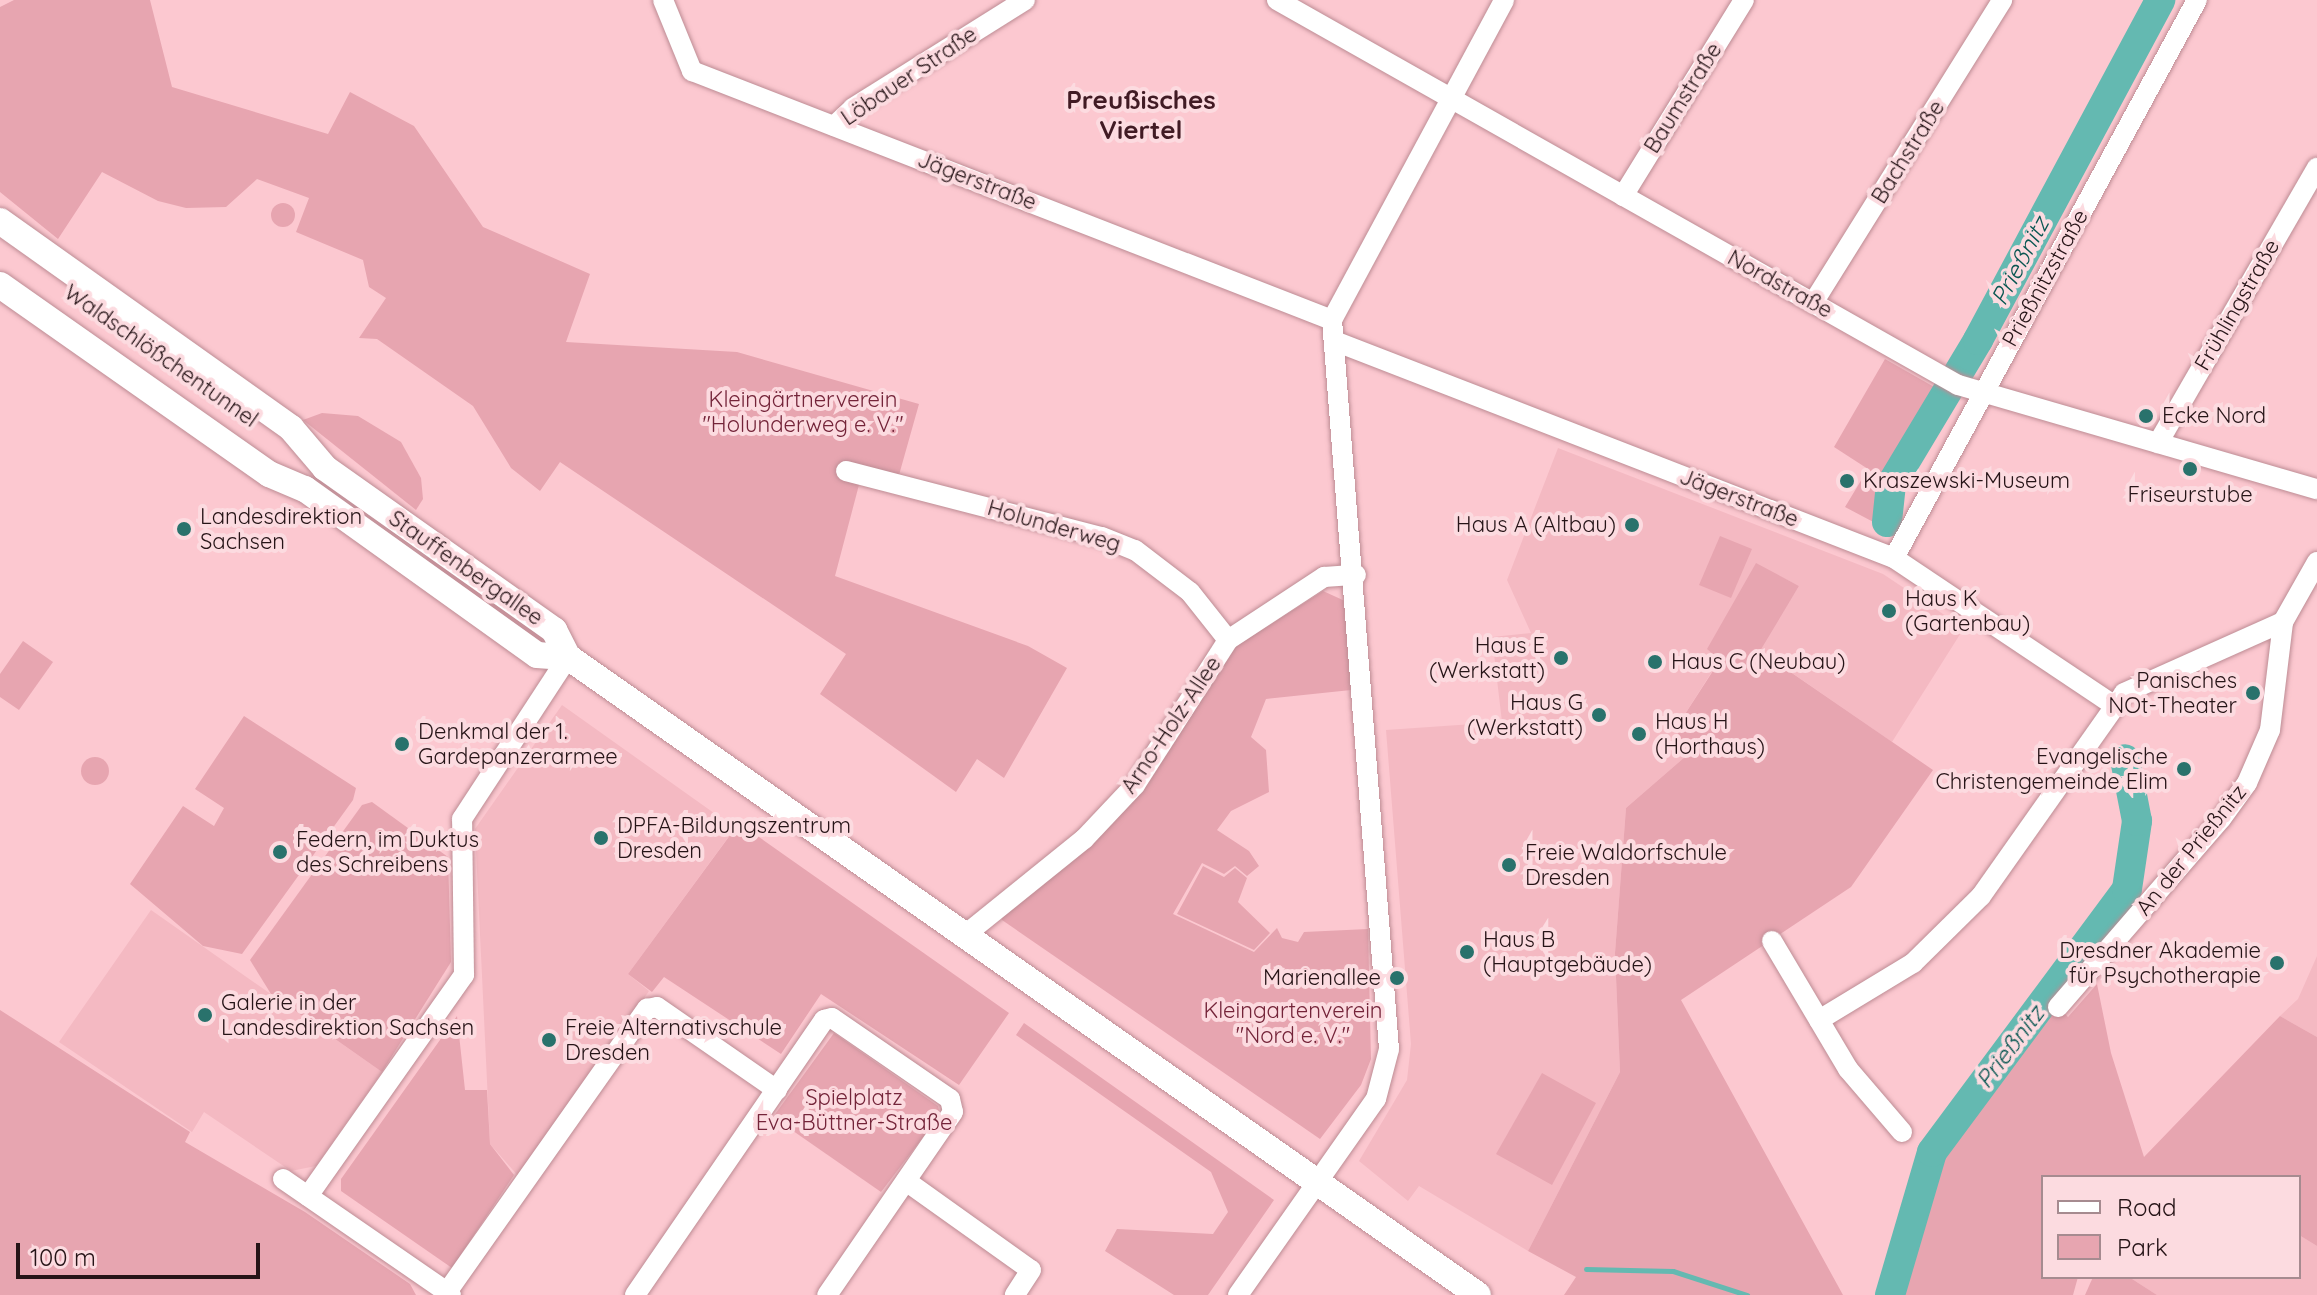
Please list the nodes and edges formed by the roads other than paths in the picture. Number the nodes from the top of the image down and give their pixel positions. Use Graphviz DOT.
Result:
graph roads {
  1 [pos="663,0"];
  2 [pos="1025,0"];
  3 [pos="1277,0"];
  4 [pos="1504,0"];
  5 [pos="1744,0"];
  6 [pos="2002,0"];
  7 [pos="2197,0"];
  8 [pos="1451,102"];
  9 [pos="834,126"];
  10 [pos="2317,168"];
  11 [pos="1623,196"];
  12 [pos="0,221"];
  13 [pos="0,241"];
  14 [pos="0,266"];
  15 [pos="0,285"];
  16 [pos="1813,303"];
  17 [pos="1332,320"];
  18 [pos="1337,342"];
  19 [pos="1982,392"];
  20 [pos="2158,443"];
  21 [pos="325,468"];
  22 [pos="846,471"];
  23 [pos="305,489"];
  24 [pos="2317,489"];
  25 [pos="1894,558"];
  26 [pos="2317,562"];
  27 [pos="1356,575"];
  28 [pos="2283,622"];
  29 [pos="1228,640"];
  30 [pos="568,657"];
  31 [pos="2114,705"];
  32 [pos="965,935"];
  33 [pos="1772,941"];
  34 [pos="2058,1007"];
  35 [pos="1819,1020"];
  36 [pos="777,1090"];
  37 [pos="1902,1132"];
  38 [pos="283,1179"];
  39 [pos="906,1181"];
  40 [pos="1317,1182"];
  41 [pos="308,1196"];
  42 [pos="449,1294"];
  43 [pos="635,1295"];
  44 [pos="827,1295"];
  45 [pos="1015,1295"];
  46 [pos="1238,1295"];
  47 [pos="1478,1295"];
  1 -- 9 [label="street, Jägerstraße"];
  2 -- 9 [label="street, Löbauer Straße"];
  3 -- 8 [label="street, Nordstraße"];
  4 -- 8 [label="street"];
  5 -- 11 [label="street, Baumstraße"];
  6 -- 16 [label="street, Bachstraße"];
  7 -- 19 [label="street, Prießnitzstraße"];
  8 -- 11 [label="street, Nordstraße"];
  8 -- 17 [label="street"];
  9 -- 17 [label="street, Jägerstraße"];
  10 -- 20 [label="street, Frühlingstraße"];
  11 -- 16 [label="street, Nordstraße"];
  12 -- 21 [label="main road, Stauffenbergallee"];
  13 -- 21 [label="main road, Waldschlößchentunnel"];
  14 -- 23 [label="main road, Waldschlößchentunnel"];
  15 -- 23 [label="main road, Stauffenbergallee"];
  16 -- 19 [label="street, Nordstraße"];
  17 -- 18 [label="street"];
  18 -- 25 [label="street, Jägerstraße"];
  18 -- 27 [label="street"];
  19 -- 20 [label="street, Nordstraße"];
  19 -- 25 [label="street, Prießnitzstraße"];
  20 -- 24 [label="street, Nordstraße"];
  21 -- 30 [label="main road, Stauffenbergallee"];
  22 -- 29 [label="street, Holunderweg"];
  23 -- 30 [label="main road, Stauffenbergallee"];
  25 -- 31 [label="street, Jägerstraße"];
  26 -- 28 [label="street"];
  27 -- 29 [label="street, Arno-Holz-Allee"];
  27 -- 40 [label="street"];
  28 -- 31 [label="street"];
  28 -- 34 [label="street, An der Prießnitz"];
  29 -- 32 [label="street, Arno-Holz-Allee"];
  30 -- 32 [label="main road"];
  30 -- 41 [label="street"];
  31 -- 35 [label="street"];
  32 -- 40 [label="main road"];
  33 -- 35 [label="street"];
  35 -- 37 [label="street"];
  36 -- 39 [label="street"];
  36 -- 42 [label="street"];
  36 -- 43 [label="street"];
  38 -- 41 [label="street"];
  39 -- 44 [label="street"];
  39 -- 45 [label="street"];
  40 -- 46 [label="street"];
  40 -- 47 [label="main road"];
  41 -- 42 [label="street"];
}
